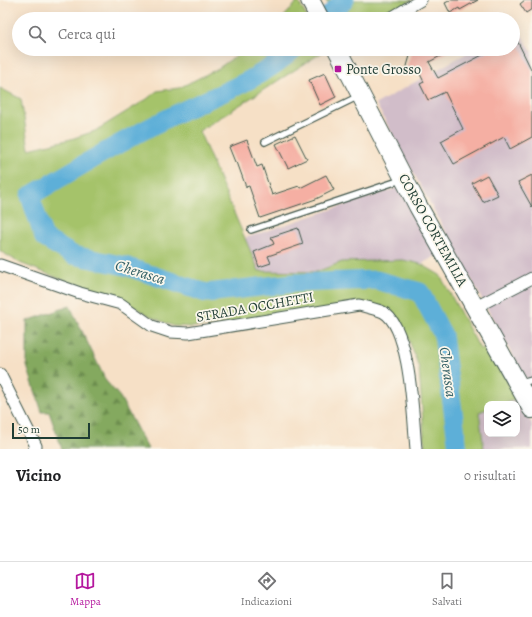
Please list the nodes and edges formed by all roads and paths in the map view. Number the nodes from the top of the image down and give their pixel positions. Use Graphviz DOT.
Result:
graph roads {
  1 [pos="421,0"];
  2 [pos="401,12"];
  3 [pos="342,56"];
  4 [pos="361,95"];
  5 [pos="265,142"];
  6 [pos="404,179"];
  7 [pos="251,230"];
  8 [pos="0,264"];
  9 [pos="532,278"];
  10 [pos="476,307"];
  11 [pos="0,374"];
  12 [pos="525,382"];
  13 [pos="532,409"];
  14 [pos="34,449"];
  15 [pos="416,449"];
  1 -- 2 [label="street"];
  3 -- 4 [label="main road, CORSO CORTEMILIA"];
  4 -- 5 [label="lane"];
  4 -- 6 [label="main road, CORSO CORTEMILIA"];
  6 -- 7 [label="lane"];
  6 -- 10 [label="main road, CORSO CORTEMILIA"];
  8 -- 15 [label="street, STRADA OCCHETTI"];
  9 -- 10 [label="street"];
  10 -- 12 [label="main road, CORSO CORTEMILIA"];
  11 -- 14 [label="street"];
  12 -- 13 [label="main road, CORSO CORTEMILIA"];
}
